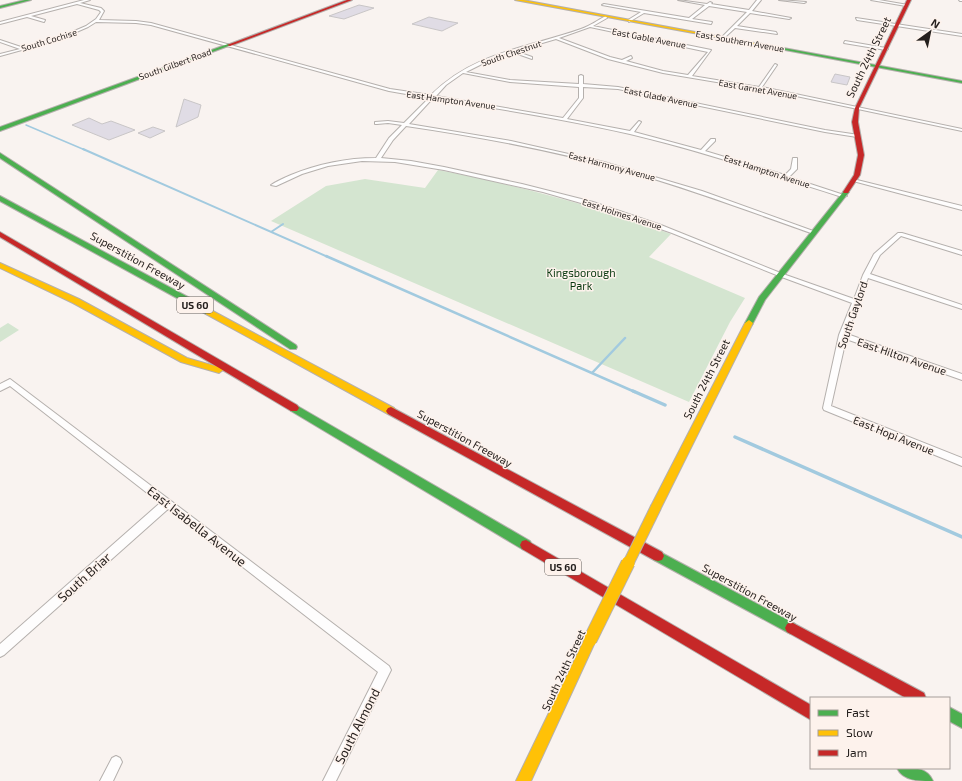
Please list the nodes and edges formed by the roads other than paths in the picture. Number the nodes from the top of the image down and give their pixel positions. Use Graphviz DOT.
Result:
graph roads {
  1 [pos="26,0"];
  2 [pos="88,0"];
  3 [pos="339,0"];
  4 [pos="350,0"];
  5 [pos="517,0"];
  6 [pos="612,0"];
  7 [pos="680,0"];
  8 [pos="714,0"];
  9 [pos="759,0"];
  10 [pos="781,0"];
  11 [pos="873,0"];
  12 [pos="804,2"];
  13 [pos="907,2"];
  14 [pos="77,3"];
  15 [pos="709,4"];
  16 [pos="0,7"];
  17 [pos="750,11"];
  18 [pos="643,12"];
  19 [pos="26,16"];
  20 [pos="606,17"];
  21 [pos="789,18"];
  22 [pos="857,18"];
  23 [pos="689,20"];
  24 [pos="44,21"];
  25 [pos="97,21"];
  26 [pos="629,21"];
  27 [pos="0,23"];
  28 [pos="711,23"];
  29 [pos="897,25"];
  30 [pos="589,26"];
  31 [pos="734,27"];
  32 [pos="776,33"];
  33 [pos="962,35"];
  34 [pos="557,38"];
  35 [pos="723,38"];
  36 [pos="0,41"];
  37 [pos="845,42"];
  38 [pos="223,44"];
  39 [pos="22,48"];
  40 [pos="886,49"];
  41 [pos="512,51"];
  42 [pos="0,55"];
  43 [pos="631,57"];
  44 [pos="531,58"];
  45 [pos="622,62"];
  46 [pos="775,65"];
  47 [pos="878,67"];
  48 [pos="462,72"];
  49 [pos="581,76"];
  50 [pos="689,77"];
  51 [pos="962,82"];
  52 [pos="582,85"];
  53 [pos="760,88"];
  54 [pos="432,98"];
  55 [pos="857,108"];
  56 [pos="564,118"];
  57 [pos="0,120"];
  58 [pos="639,122"];
  59 [pos="378,123"];
  60 [pos="405,125"];
  61 [pos="0,129"];
  62 [pos="962,130"];
  63 [pos="631,133"];
  64 [pos="857,136"];
  65 [pos="713,140"];
  66 [pos="702,152"];
  67 [pos="0,155"];
  68 [pos="378,159"];
  69 [pos="795,159"];
  70 [pos="786,177"];
  71 [pos="855,180"];
  72 [pos="274,185"];
  73 [pos="844,196"];
  74 [pos="0,198"];
  75 [pos="962,208"];
  76 [pos="813,232"];
  77 [pos="0,234"];
  78 [pos="962,253"];
  79 [pos="0,265"];
  80 [pos="780,274"];
  81 [pos="866,275"];
  82 [pos="856,302"];
  83 [pos="962,307"];
  84 [pos="843,335"];
  85 [pos="242,377"];
  86 [pos="962,377"];
  87 [pos="0,388"];
  88 [pos="827,408"];
  89 [pos="391,411"];
  90 [pos="962,462"];
  91 [pos="167,503"];
  92 [pos="0,651"];
  93 [pos="385,670"];
  94 [pos="917,697"];
  95 [pos="810,712"];
  96 [pos="950,715"];
  97 [pos="962,721"];
  98 [pos="116,762"];
  99 [pos="906,769"];
  100 [pos="106,781"];
  101 [pos="329,781"];
  102 [pos="523,781"];
  103 [pos="926,781"];
  1 -- 16 [label="main road"];
  2 -- 14 [label="street"];
  3 -- 38 [label="main road, South Gilbert Road"];
  4 -- 38 [label="main road, South Gilbert Road"];
  5 -- 20 [label="main road, East Southern Avenue"];
  6 -- 18 [label="street"];
  7 -- 15 [label="street"];
  8 -- 15 [label="street"];
  9 -- 17 [label="street"];
  10 -- 12 [label="street"];
  11 -- 13 [label="street"];
  13 -- 29 [label="main road, South 24th Street"];
  14 -- 19 [label="street"];
  14 -- 25 [label="street"];
  15 -- 17 [label="street"];
  15 -- 23 [label="street"];
  17 -- 21 [label="street"];
  17 -- 31 [label="street"];
  18 -- 23 [label="street"];
  18 -- 26 [label="street"];
  19 -- 24 [label="street"];
  19 -- 27 [label="street"];
  20 -- 26 [label="main road, East Southern Avenue"];
  20 -- 30 [label="street, South Chestnut"];
  22 -- 29 [label="street"];
  23 -- 28 [label="street"];
  25 -- 38 [label="street, East Hampton Avenue"];
  25 -- 39 [label="street, South Cochise"];
  26 -- 35 [label="main road, East Southern Avenue"];
  29 -- 33 [label="street"];
  29 -- 40 [label="main road, South 24th Street"];
  30 -- 34 [label="street, South Chestnut"];
  30 -- 50 [label="street, East Gable Avenue"];
  31 -- 32 [label="street"];
  31 -- 35 [label="street"];
  34 -- 41 [label="street, South Chestnut"];
  34 -- 45 [label="street, East Garnet Avenue"];
  35 -- 47 [label="main road, East Southern Avenue"];
  36 -- 39 [label="street"];
  37 -- 40 [label="street"];
  38 -- 54 [label="street, East Hampton Avenue"];
  38 -- 57 [label="main road, South Gilbert Road"];
  38 -- 61 [label="main road, South Gilbert Road"];
  39 -- 42 [label="street, South Cochise"];
  40 -- 47 [label="main road, South 24th Street"];
  41 -- 44 [label="street"];
  41 -- 48 [label="street, South Chestnut"];
  43 -- 45 [label="street"];
  45 -- 50 [label="street, East Garnet Avenue"];
  46 -- 53 [label="street"];
  47 -- 51 [label="main road, East Southern Avenue"];
  47 -- 55 [label="main road, South 24th Street"];
  48 -- 52 [label="street, East Glade Avenue"];
  48 -- 54 [label="street, South Chestnut"];
  49 -- 52 [label="street"];
  50 -- 53 [label="street, East Garnet Avenue"];
  52 -- 56 [label="street"];
  52 -- 64 [label="street, East Glade Avenue"];
  53 -- 55 [label="street, East Garnet Avenue"];
  54 -- 56 [label="street, East Hampton Avenue"];
  54 -- 60 [label="street, South Chestnut"];
  55 -- 62 [label="street, East Garnet Avenue"];
  55 -- 64 [label="main road, South 24th Street"];
  56 -- 63 [label="street, East Hampton Avenue"];
  58 -- 63 [label="street"];
  59 -- 60 [label="street, East Harmony Avenue"];
  60 -- 68 [label="street, South Chestnut"];
  60 -- 76 [label="street, East Harmony Avenue"];
  63 -- 66 [label="street, East Hampton Avenue"];
  64 -- 71 [label="main road, South 24th Street"];
  65 -- 66 [label="street"];
  66 -- 70 [label="street, East Hampton Avenue"];
  67 -- 89 [label="main road"];
  68 -- 72 [label="street, East Holmes Avenue"];
  68 -- 80 [label="street, East Holmes Avenue"];
  69 -- 70 [label="street"];
  70 -- 73 [label="street, East Hampton Avenue"];
  71 -- 73 [label="main road, South 24th Street"];
  71 -- 75 [label="street"];
  73 -- 76 [label="main road, South 24th Street"];
  74 -- 89 [label="main road, Superstition Freeway / US 60"];
  76 -- 80 [label="main road, South 24th Street"];
  77 -- 85 [label="main road, US 60"];
  78 -- 81 [label="street, South Gaylord"];
  79 -- 85 [label="main road"];
  80 -- 82 [label="street, East Holmes Avenue"];
  80 -- 102 [label="main road, South 24th Street, bridge"];
  81 -- 82 [label="street, South Gaylord"];
  81 -- 83 [label="street"];
  82 -- 84 [label="street, South Gaylord"];
  84 -- 86 [label="street, East Hilton Avenue"];
  84 -- 88 [label="street, South Gaylord"];
  85 -- 95 [label="main road, US 60"];
  87 -- 91 [label="street, East Isabella Avenue"];
  88 -- 90 [label="street, East Hopi Avenue"];
  89 -- 94 [label="main road, Superstition Freeway / US 60"];
  91 -- 92 [label="street, South Briar"];
  91 -- 93 [label="street, East Isabella Avenue"];
  93 -- 101 [label="street, South Almond"];
  96 -- 97 [label="main road"];
  98 -- 100 [label="street"];
  99 -- 103 [label="main road"];
}
